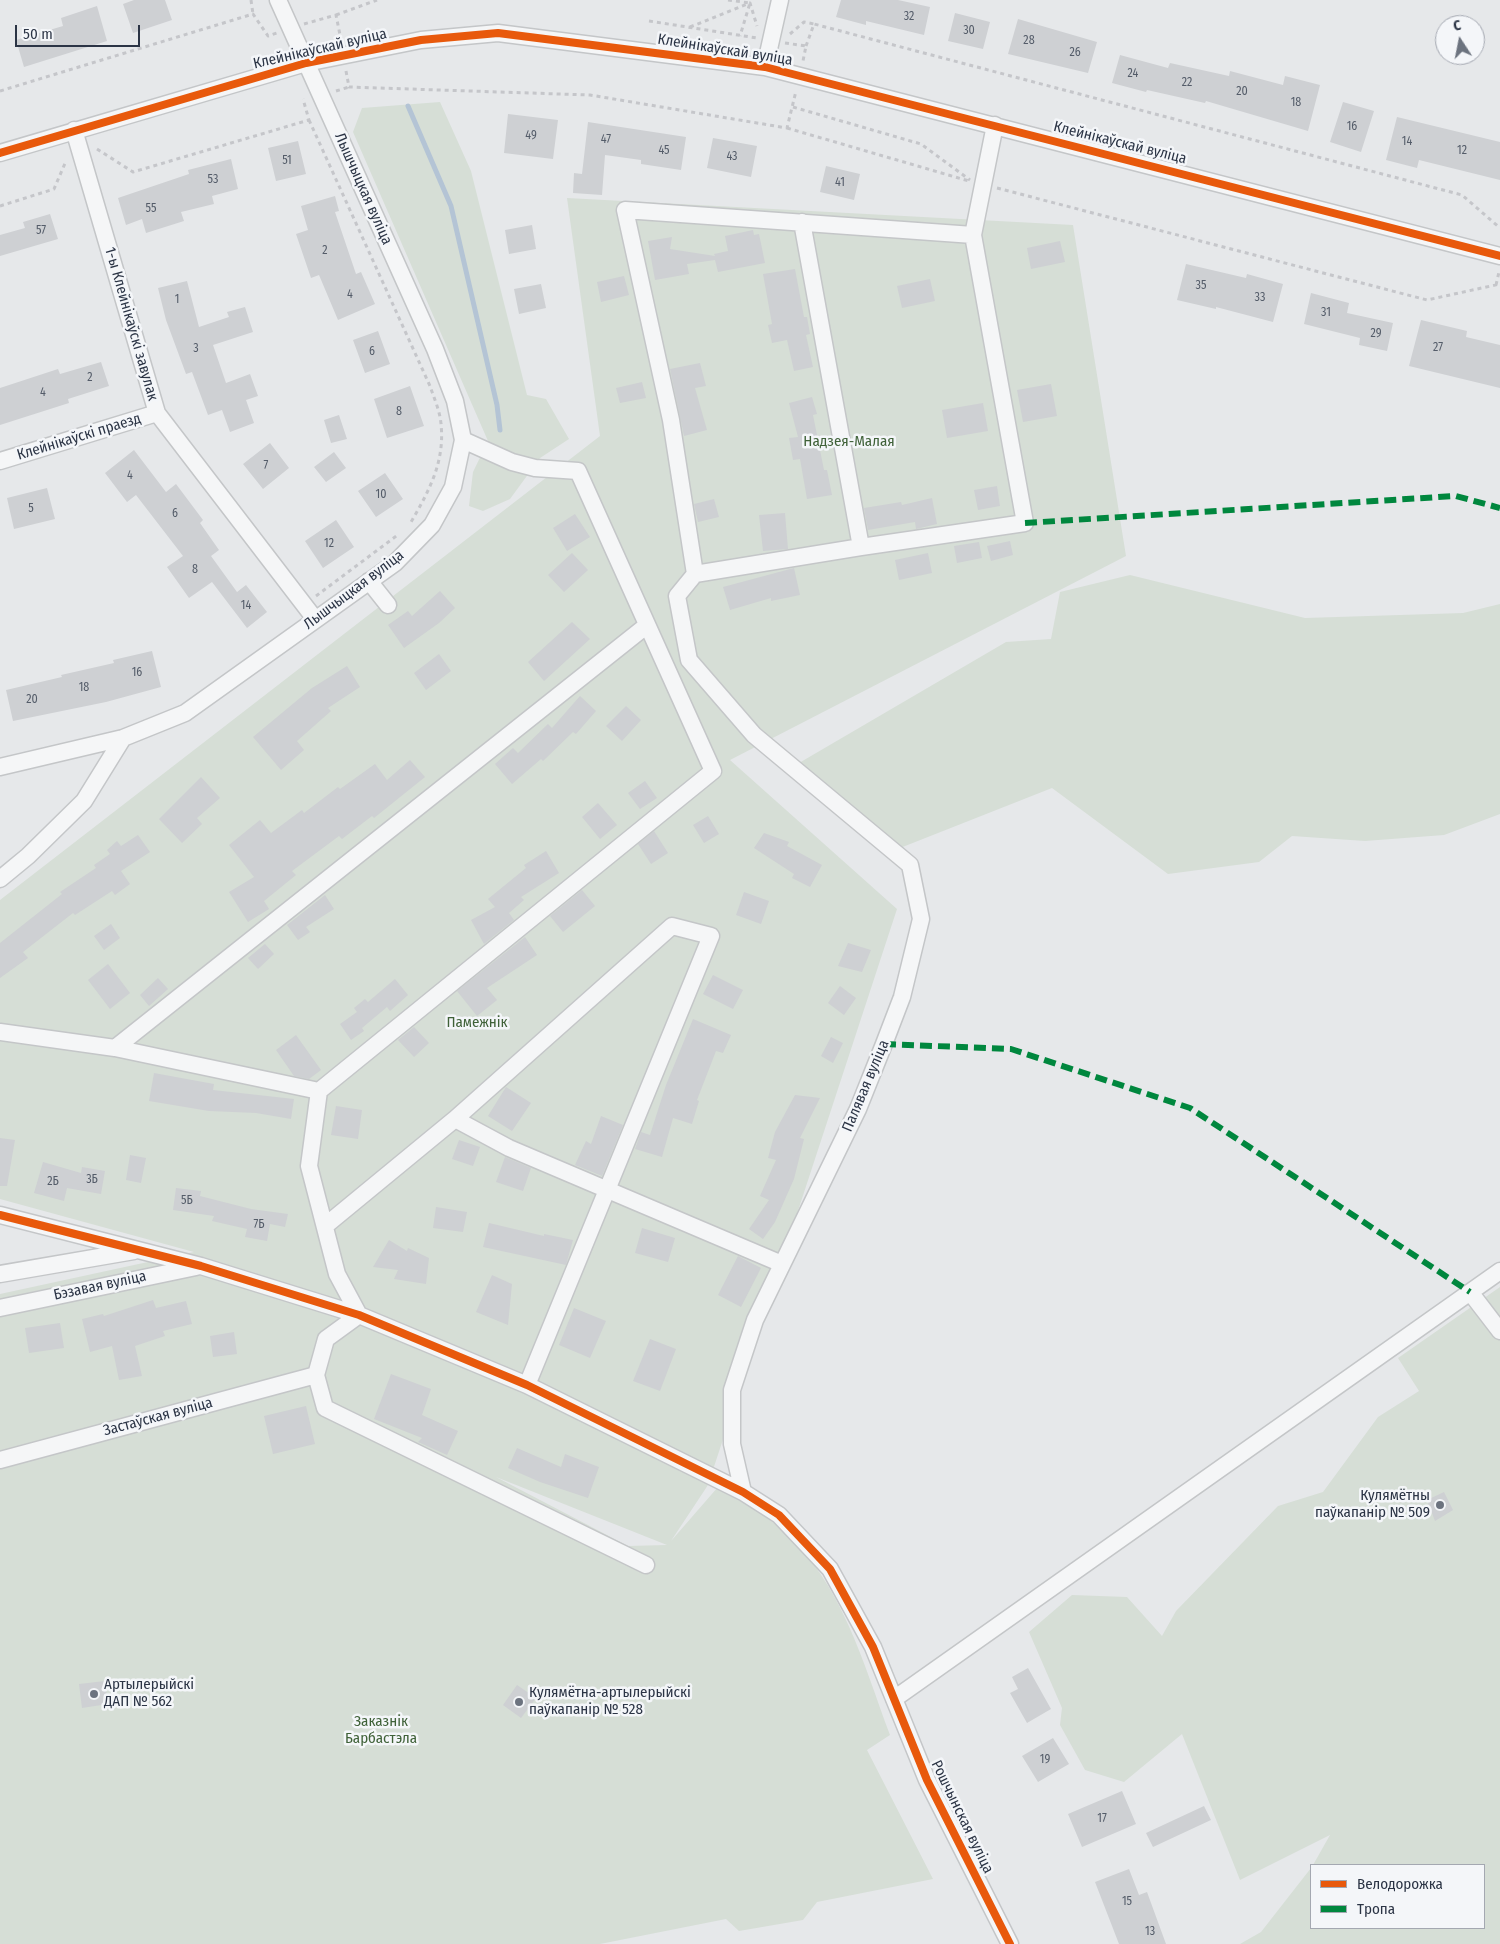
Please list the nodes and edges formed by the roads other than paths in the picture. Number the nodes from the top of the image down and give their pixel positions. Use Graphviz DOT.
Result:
graph roads {
  1 [pos="278,0"];
  2 [pos="780,0"];
  3 [pos="306,63"];
  4 [pos="765,67"];
  5 [pos="995,125"];
  6 [pos="74,130"];
  7 [pos="0,153"];
  8 [pos="802,222"];
  9 [pos="973,235"];
  10 [pos="1500,256"];
  11 [pos="157,413"];
  12 [pos="463,440"];
  13 [pos="0,461"];
  14 [pos="861,547"];
  15 [pos="695,574"];
  16 [pos="369,581"];
  17 [pos="388,605"];
  18 [pos="315,619"];
  19 [pos="646,626"];
  20 [pos="123,738"];
  21 [pos="0,766"];
  22 [pos="0,879"];
  23 [pos="0,1032"];
  24 [pos="115,1048"];
  25 [pos="319,1091"];
  26 [pos="455,1118"];
  27 [pos="607,1189"];
  28 [pos="0,1215"];
  29 [pos="325,1226"];
  30 [pos="141,1250"];
  31 [pos="782,1264"];
  32 [pos="201,1266"];
  33 [pos="1500,1271"];
  34 [pos="0,1274"];
  35 [pos="1470,1292"];
  36 [pos="0,1308"];
  37 [pos="358,1315"];
  38 [pos="1500,1331"];
  39 [pos="316,1375"];
  40 [pos="527,1385"];
  41 [pos="0,1460"];
  42 [pos="743,1492"];
  43 [pos="646,1565"];
  44 [pos="894,1699"];
  45 [pos="1010,1944"];
  1 -- 3 [label="street, Лышчыцкая вуліца"];
  2 -- 4 [label="street"];
  3 -- 4 [label="street, Клейнікаўскай вуліца"];
  3 -- 6 [label="street, Клейнікаўскай вуліца"];
  3 -- 12 [label="street, Лышчыцкая вуліца"];
  4 -- 5 [label="street, Клейнікаўскай вуліца"];
  5 -- 9 [label="street"];
  5 -- 10 [label="street, Клейнікаўскай вуліца"];
  6 -- 7 [label="street, Клейнікаўскай вуліца"];
  6 -- 11 [label="street, 1-ы Клейнікаўскі завулак"];
  8 -- 9 [label="street"];
  8 -- 14 [label="street"];
  8 -- 15 [label="street"];
  9 -- 14 [label="street"];
  11 -- 13 [label="street, Клейнікаўскі праезд"];
  11 -- 18 [label="street, 1-ы Клейнікаўскі завулак"];
  12 -- 16 [label="street, Лышчыцкая вуліца"];
  12 -- 19 [label="street"];
  14 -- 15 [label="street"];
  15 -- 31 [label="street, Палявая вуліца"];
  16 -- 17 [label="street"];
  16 -- 18 [label="street, Лышчыцкая вуліца"];
  18 -- 20 [label="street, Лышчыцкая вуліца"];
  19 -- 24 [label="street"];
  19 -- 25 [label="street"];
  20 -- 21 [label="street, Лышчыцкая вуліца"];
  20 -- 22 [label="street"];
  23 -- 24 [label="street"];
  24 -- 25 [label="street"];
  25 -- 29 [label="street"];
  26 -- 27 [label="street"];
  26 -- 27 [label="street"];
  26 -- 29 [label="street"];
  27 -- 31 [label="street"];
  27 -- 40 [label="street"];
  28 -- 30 [label="street, Рошчынская вуліца"];
  29 -- 37 [label="street"];
  30 -- 32 [label="street, Рошчынская вуліца"];
  30 -- 34 [label="street"];
  31 -- 42 [label="street, Палявая вуліца"];
  32 -- 36 [label="street, Бэзавая вуліца"];
  32 -- 37 [label="street, Рошчынская вуліца"];
  33 -- 35 [label="street"];
  35 -- 38 [label="street"];
  35 -- 44 [label="street"];
  37 -- 39 [label="street"];
  37 -- 40 [label="street, Рошчынская вуліца"];
  39 -- 41 [label="street, Застаўская вуліца"];
  39 -- 43 [label="street"];
  40 -- 42 [label="street, Рошчынская вуліца"];
  42 -- 44 [label="street, Рошчынская вуліца"];
  44 -- 45 [label="street, Рошчынская вуліца"];
}
